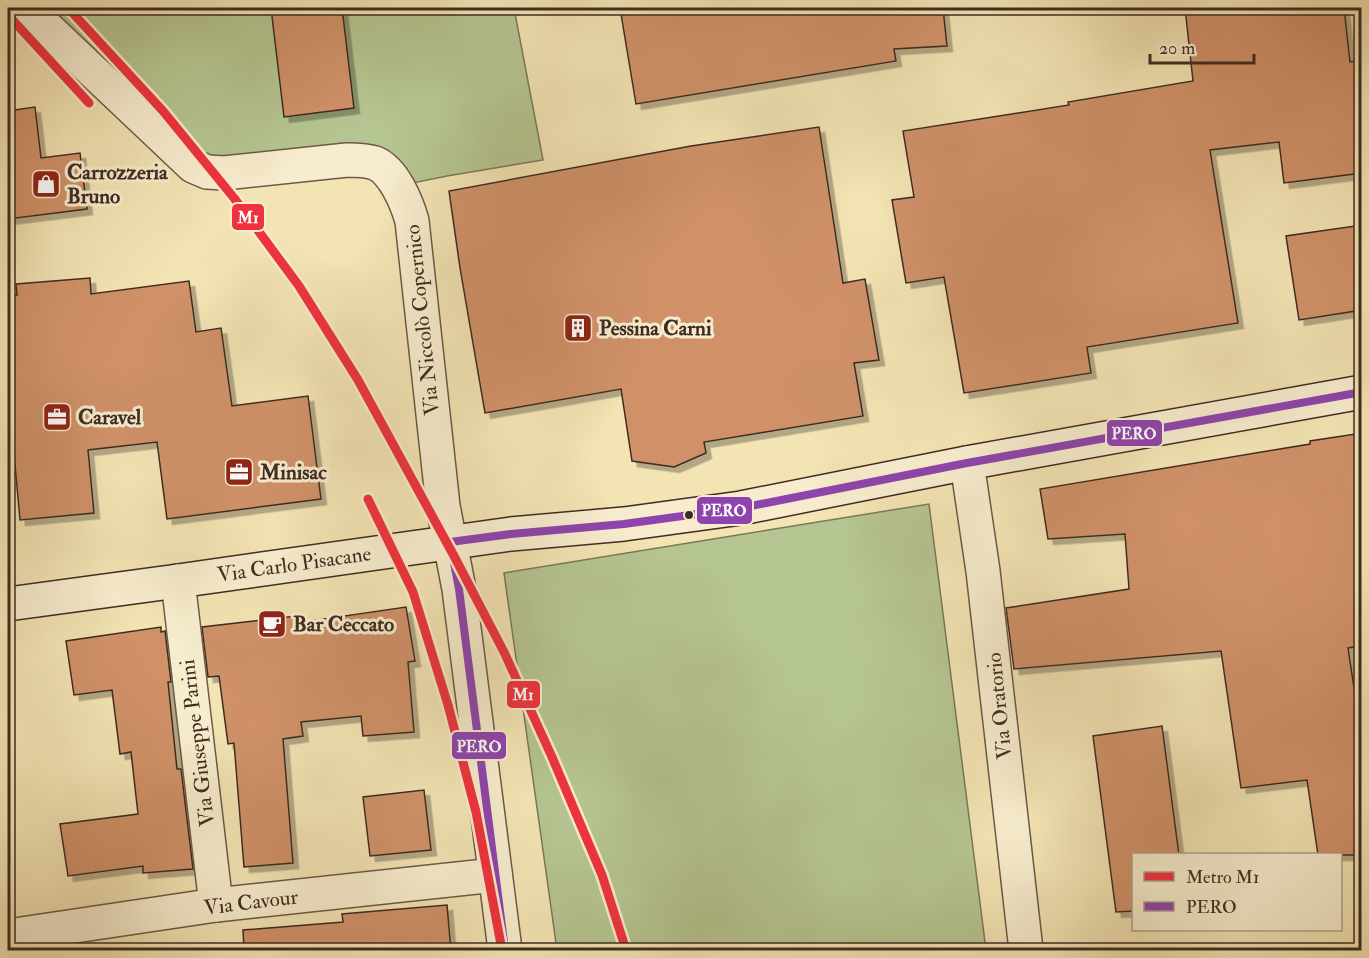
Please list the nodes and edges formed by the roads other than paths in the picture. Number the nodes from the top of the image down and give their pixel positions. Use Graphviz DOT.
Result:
graph roads {
  1 [pos="26,8"];
  2 [pos="1362,392"];
  3 [pos="967,463"];
  4 [pos="450,542"];
  5 [pos="178,581"];
  6 [pos="8,604"];
  7 [pos="495,874"];
  8 [pos="216,905"];
  9 [pos="8,936"];
  10 [pos="505,951"];
  11 [pos="1026,951"];
  1 -- 4 [label="street, Via Niccolò Copernico"];
  2 -- 3 [label="street, Via Carlo Pisacane"];
  3 -- 4 [label="street, Via Carlo Pisacane"];
  3 -- 11 [label="street, Via Oratorio"];
  4 -- 5 [label="street, Via Carlo Pisacane"];
  4 -- 7 [label="street, Via Niccolò Copernico"];
  5 -- 6 [label="street, Via Carlo Pisacane"];
  5 -- 8 [label="street, Via Giuseppe Parini"];
  7 -- 8 [label="street, Via Cavour"];
  7 -- 10 [label="street, Via Niccolò Copernico"];
  8 -- 9 [label="street, Via Cavour"];
}
